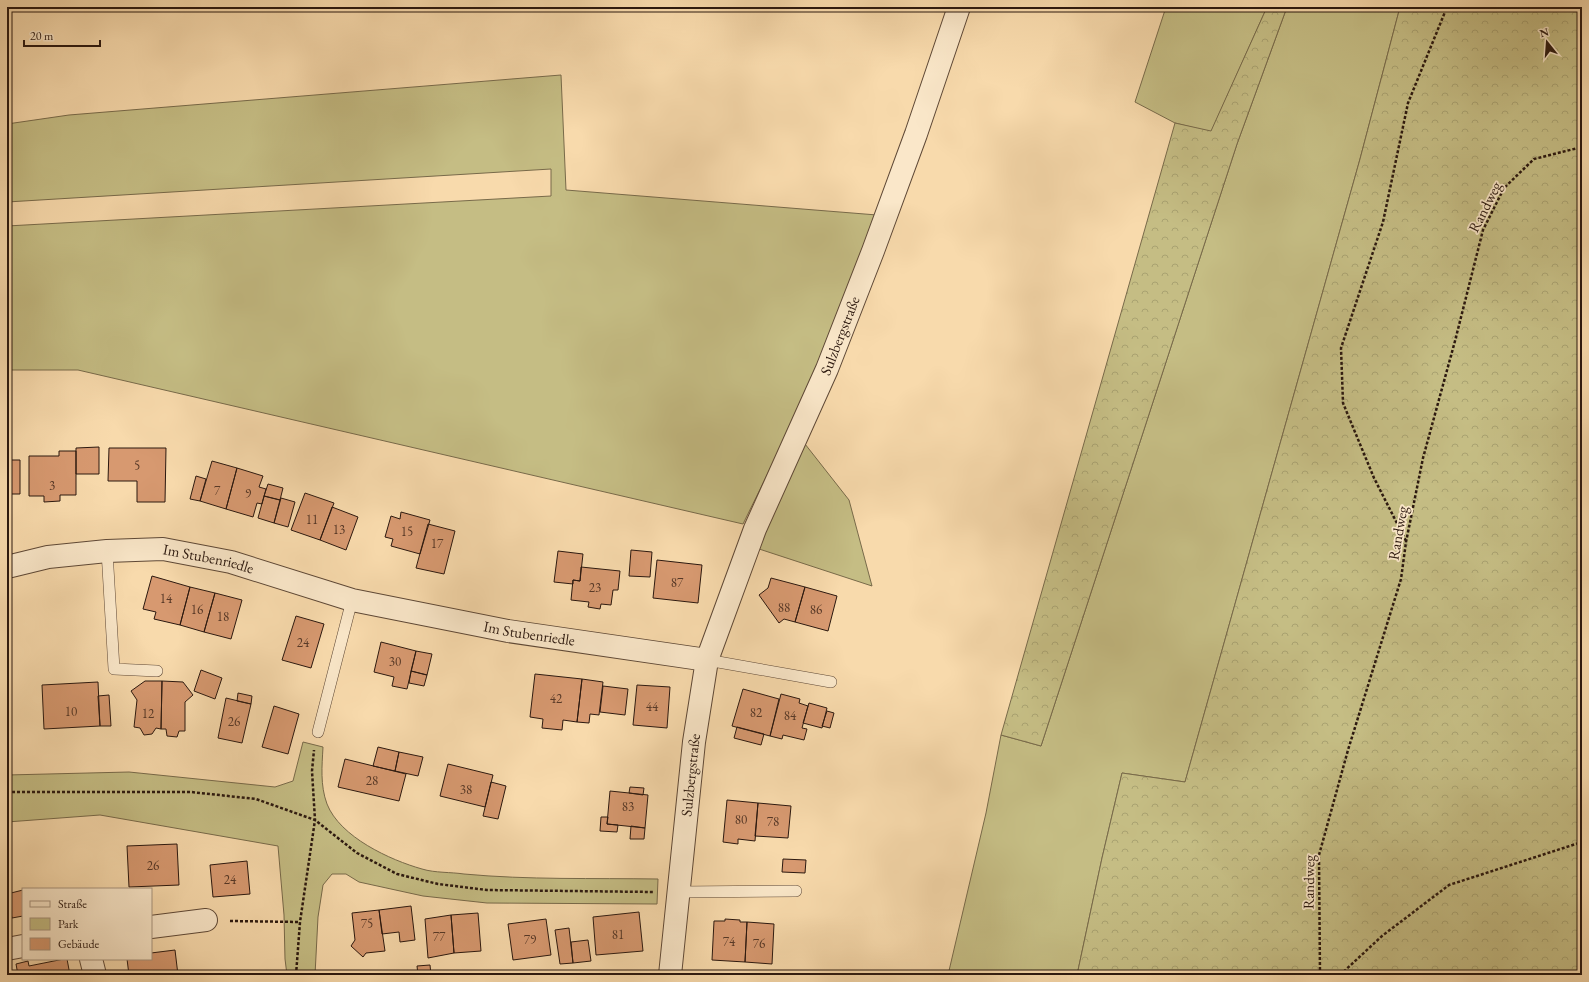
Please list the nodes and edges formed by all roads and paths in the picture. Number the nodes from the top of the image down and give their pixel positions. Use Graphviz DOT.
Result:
graph roads {
  1 [pos="959,7"];
  2 [pos="1447,7"];
  3 [pos="1582,147"];
  4 [pos="1406,542"];
  5 [pos="107,551"];
  6 [pos="7,567"];
  7 [pos="352,600"];
  8 [pos="707,660"];
  9 [pos="157,671"];
  10 [pos="832,682"];
  11 [pos="318,732"];
  12 [pos="7,792"];
  13 [pos="315,820"];
  14 [pos="1582,842"];
  15 [pos="796,891"];
  16 [pos="655,892"];
  17 [pos="678,892"];
  18 [pos="206,920"];
  19 [pos="300,922"];
  20 [pos="152,926"];
  21 [pos="22,946"];
  22 [pos="7,949"];
  23 [pos="91,960"];
  24 [pos="95,975"];
  25 [pos="296,975"];
  26 [pos="670,975"];
  27 [pos="1320,975"];
  28 [pos="1340,975"];
  1 -- 8 [label="street, Sulzbergstraße"];
  2 -- 4 [label="path"];
  3 -- 4 [label="path, Randweg"];
  4 -- 27 [label="path, Randweg"];
  5 -- 6 [label="street, Im Stubenriedle"];
  5 -- 7 [label="street, Im Stubenriedle"];
  5 -- 9 [label="lane"];
  7 -- 8 [label="street, Im Stubenriedle"];
  7 -- 11 [label="lane"];
  8 -- 10 [label="lane"];
  8 -- 17 [label="street, Sulzbergstraße"];
  11 -- 13 [label="path"];
  12 -- 13 [label="path"];
  13 -- 16 [label="path"];
  13 -- 19 [label="path"];
  14 -- 28 [label="path"];
  15 -- 17 [label="lane"];
  17 -- 26 [label="street, Sulzbergstraße"];
  18 -- 19 [label="path"];
  18 -- 20 [label="street"];
  19 -- 25 [label="path"];
  21 -- 22 [label="street"];
  23 -- 24 [label="street"];
}
